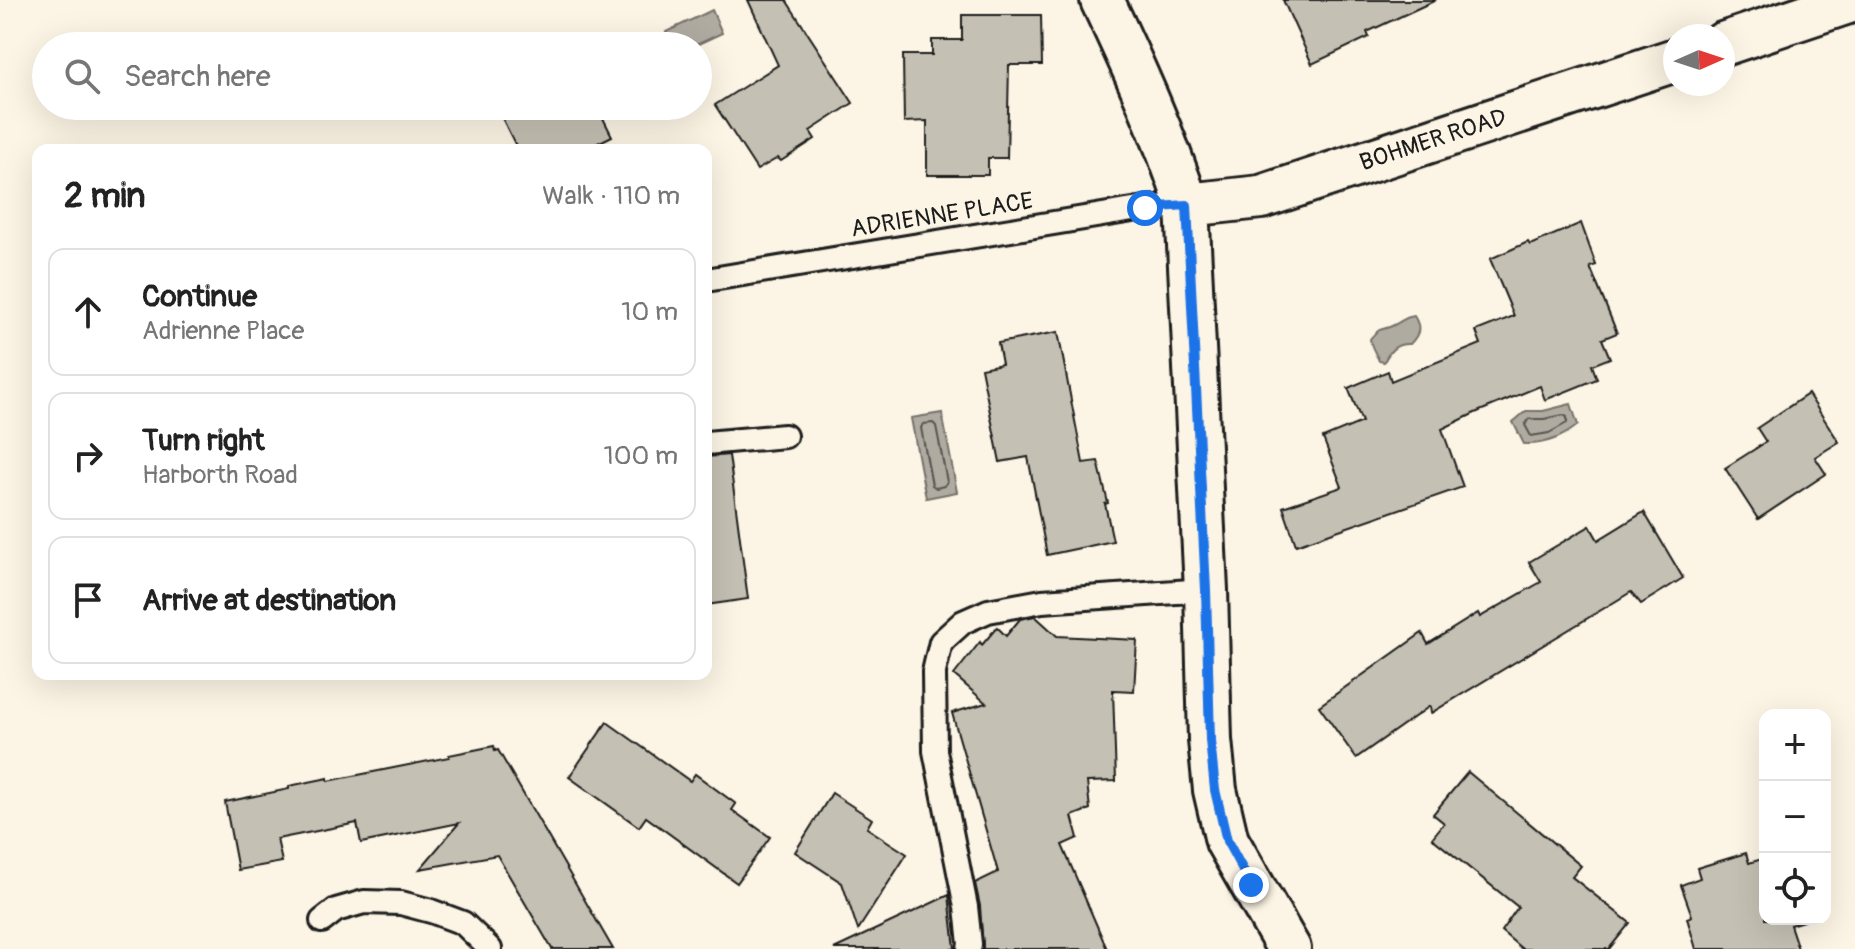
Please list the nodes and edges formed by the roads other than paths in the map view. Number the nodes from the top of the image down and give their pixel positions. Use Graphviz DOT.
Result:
graph roads {
  1 [pos="1102,0"];
  2 [pos="1854,0"];
  3 [pos="1735,40"];
  4 [pos="1663,64"];
  5 [pos="1187,205"];
  6 [pos="712,279"];
  7 [pos="785,436"];
  8 [pos="712,442"];
  9 [pos="1206,590"];
  10 [pos="322,921"];
  11 [pos="490,949"];
  12 [pos="969,949"];
  13 [pos="1289,949"];
  1 -- 5 [label="street"];
  2 -- 3 [label="street"];
  4 -- 5 [label="street, BOHMER ROAD"];
  5 -- 6 [label="lane, ADRIENNE PLACE"];
  5 -- 9 [label="street"];
  7 -- 8 [label="lane"];
  9 -- 12 [label="lane"];
  9 -- 13 [label="street"];
  10 -- 11 [label="lane"];
}
